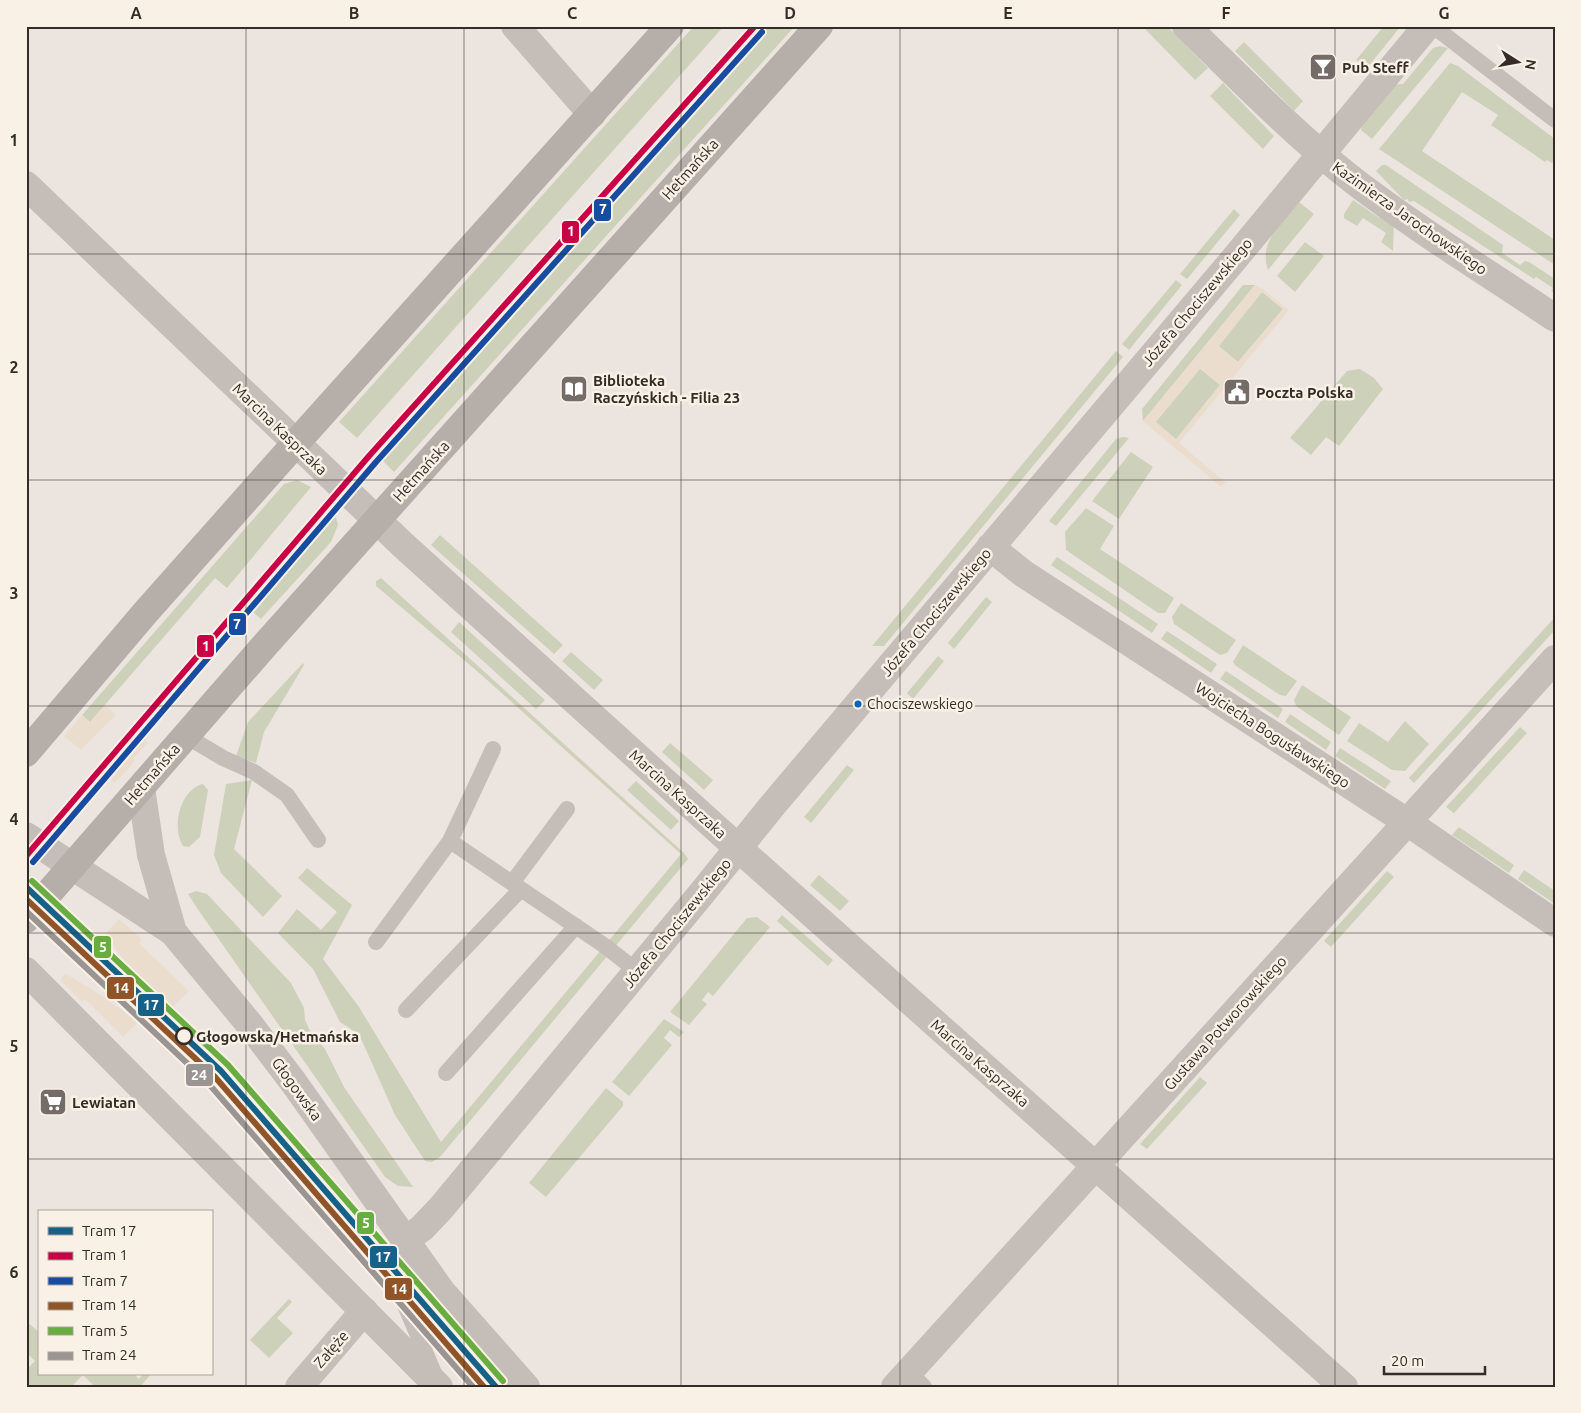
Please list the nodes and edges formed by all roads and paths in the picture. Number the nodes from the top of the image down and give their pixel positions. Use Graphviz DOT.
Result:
graph roads {
  1 [pos="514,26"];
  2 [pos="670,26"];
  3 [pos="819,26"];
  4 [pos="1186,26"];
  5 [pos="1427,26"];
  6 [pos="1434,26"];
  7 [pos="592,114"];
  8 [pos="1555,120"];
  9 [pos="1321,154"];
  10 [pos="26,185"];
  11 [pos="1555,318"];
  12 [pos="295,444"];
  13 [pos="377,521"];
  14 [pos="990,548"];
  15 [pos="1555,658"];
  16 [pos="186,736"];
  17 [pos="493,749"];
  18 [pos="26,753"];
  19 [pos="141,788"];
  20 [pos="567,809"];
  21 [pos="1407,822"];
  22 [pos="26,836"];
  23 [pos="318,840"];
  24 [pos="450,841"];
  25 [pos="738,848"];
  26 [pos="73,866"];
  27 [pos="516,886"];
  28 [pos="29,908"];
  29 [pos="1555,923"];
  30 [pos="576,926"];
  31 [pos="173,932"];
  32 [pos="376,942"];
  33 [pos="26,971"];
  34 [pos="637,972"];
  35 [pos="406,1010"];
  36 [pos="446,1073"];
  37 [pos="1096,1165"];
  38 [pos="404,1241"];
  39 [pos="396,1284"];
  40 [pos="364,1312"];
  41 [pos="460,1314"];
  42 [pos="909,1382"];
  43 [pos="299,1387"];
  44 [pos="439,1387"];
  45 [pos="526,1387"];
  46 [pos="1344,1387"];
  1 -- 7 [label="street"];
  2 -- 7 [label="main road"];
  3 -- 13 [label="main road, Hetmańska"];
  4 -- 9 [label="street, Kazimierza Jarochowskiego"];
  5 -- 9 [label="street, Józefa Chociszewskiego"];
  6 -- 8 [label="lane"];
  7 -- 12 [label="main road"];
  9 -- 11 [label="street, Kazimierza Jarochowskiego"];
  9 -- 14 [label="street, Józefa Chociszewskiego"];
  10 -- 12 [label="street, Marcina Kasprzaka"];
  12 -- 13 [label="street, Marcina Kasprzaka"];
  12 -- 18 [label="main road"];
  13 -- 16 [label="main road, Hetmańska"];
  13 -- 25 [label="street, Marcina Kasprzaka"];
  14 -- 21 [label="street, Wojciecha Bogusławskiego"];
  14 -- 25 [label="street, Józefa Chociszewskiego"];
  15 -- 21 [label="street, Gustawa Potworowskiego"];
  16 -- 19 [label="main road, Hetmańska"];
  16 -- 23 [label="lane"];
  17 -- 24 [label="lane"];
  19 -- 26 [label="main road, Hetmańska"];
  19 -- 31 [label="street"];
  20 -- 27 [label="lane"];
  21 -- 29 [label="street, Wojciecha Bogusławskiego"];
  21 -- 37 [label="street, Gustawa Potworowskiego"];
  22 -- 26 [label="street, Głogowska"];
  24 -- 27 [label="lane"];
  24 -- 32 [label="lane"];
  25 -- 34 [label="street, Józefa Chociszewskiego"];
  25 -- 37 [label="street, Marcina Kasprzaka"];
  26 -- 28 [label="main road, Hetmańska"];
  26 -- 31 [label="street, Głogowska"];
  27 -- 30 [label="lane"];
  27 -- 35 [label="lane"];
  28 -- 39 [label="lane"];
  30 -- 34 [label="lane"];
  30 -- 36 [label="lane"];
  31 -- 38 [label="street, Głogowska"];
  33 -- 40 [label="street"];
  34 -- 38 [label="street, Józefa Chociszewskiego"];
  37 -- 42 [label="street, Gustawa Potworowskiego"];
  37 -- 46 [label="street, Marcina Kasprzaka"];
  38 -- 41 [label="street, Głogowska"];
  39 -- 41 [label="lane"];
  39 -- 44 [label="lane"];
  40 -- 43 [label="street, Załęże"];
  40 -- 44 [label="street"];
  41 -- 45 [label="street, Głogowska"];
}
